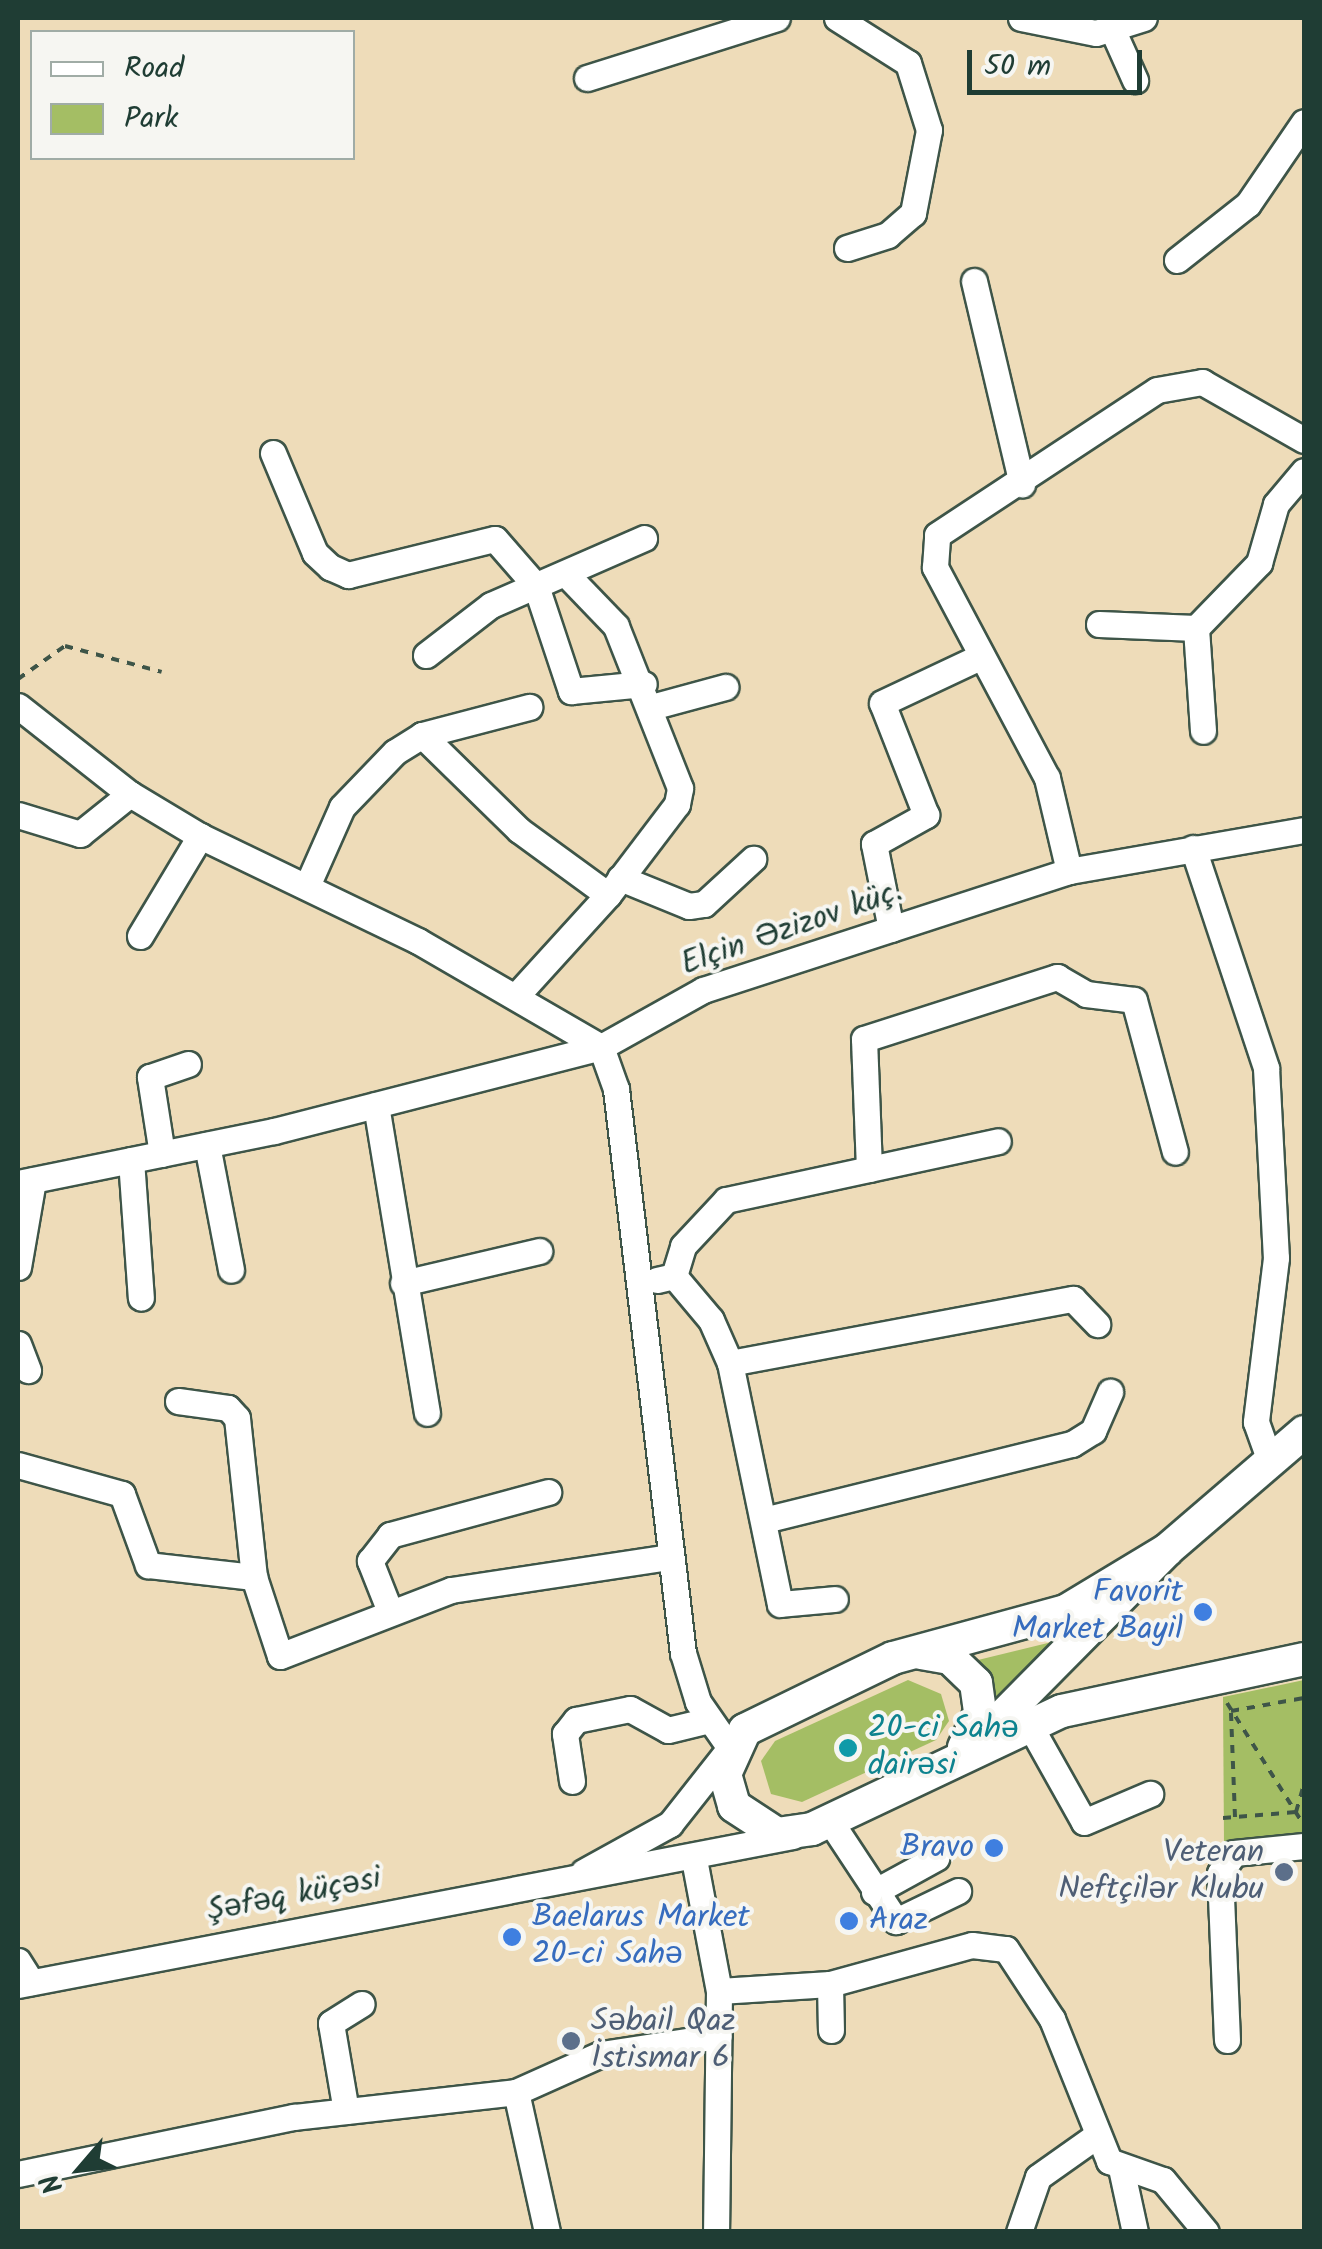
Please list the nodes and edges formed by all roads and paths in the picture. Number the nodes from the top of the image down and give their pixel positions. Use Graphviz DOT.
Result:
graph roads {
  1 [pos="777,18"];
  2 [pos="837,18"];
  3 [pos="1020,18"];
  4 [pos="1144,18"];
  5 [pos="1113,31"];
  6 [pos="587,78"];
  7 [pos="1135,80"];
  8 [pos="1304,122"];
  9 [pos="847,248"];
  10 [pos="1177,260"];
  11 [pos="974,281"];
  12 [pos="1304,440"];
  13 [pos="274,453"];
  14 [pos="1304,471"];
  15 [pos="1022,484"];
  16 [pos="644,538"];
  17 [pos="566,574"];
  18 [pos="536,586"];
  19 [pos="1099,624"];
  20 [pos="1196,628"];
  21 [pos="426,655"];
  22 [pos="982,656"];
  23 [pos="162,672"];
  24 [pos="18,679"];
  25 [pos="725,687"];
  26 [pos="650,695"];
  27 [pos="18,706"];
  28 [pos="529,708"];
  29 [pos="1203,731"];
  30 [pos="422,735"];
  31 [pos="130,794"];
  32 [pos="18,815"];
  33 [pos="1304,830"];
  34 [pos="200,836"];
  35 [pos="1193,848"];
  36 [pos="753,859"];
  37 [pos="1069,871"];
  38 [pos="307,886"];
  39 [pos="614,886"];
  40 [pos="891,929"];
  41 [pos="140,936"];
  42 [pos="516,996"];
  43 [pos="601,1047"];
  44 [pos="188,1064"];
  45 [pos="376,1105"];
  46 [pos="998,1142"];
  47 [pos="207,1145"];
  48 [pos="1176,1152"];
  49 [pos="162,1154"];
  50 [pos="131,1160"];
  51 [pos="869,1169"];
  52 [pos="25,1182"];
  53 [pos="538,1251"];
  54 [pos="18,1267"];
  55 [pos="231,1270"];
  56 [pos="674,1276"];
  57 [pos="403,1283"];
  58 [pos="640,1284"];
  59 [pos="141,1298"];
  60 [pos="1098,1324"];
  61 [pos="18,1344"];
  62 [pos="730,1363"];
  63 [pos="28,1370"];
  64 [pos="1110,1392"];
  65 [pos="178,1401"];
  66 [pos="427,1413"];
  67 [pos="1304,1432"];
  68 [pos="1270,1460"];
  69 [pos="18,1465"];
  70 [pos="548,1492"];
  71 [pos="764,1520"];
  72 [pos="1166,1550"];
  73 [pos="668,1557"];
  74 [pos="254,1576"];
  75 [pos="835,1599"];
  76 [pos="388,1609"];
  77 [pos="909,1654"];
  78 [pos="1304,1659"];
  79 [pos="1223,1697"];
  80 [pos="1304,1698"];
  81 [pos="1232,1711"];
  82 [pos="709,1720"];
  83 [pos="1029,1724"];
  84 [pos="730,1748"];
  85 [pos="948,1766"];
  86 [pos="572,1781"];
  87 [pos="1304,1784"];
  88 [pos="1150,1794"];
  89 [pos="1296,1812"];
  90 [pos="1235,1817"];
  91 [pos="1224,1818"];
  92 [pos="821,1825"];
  93 [pos="1304,1826"];
  94 [pos="1304,1846"];
  95 [pos="936,1858"];
  96 [pos="694,1859"];
  97 [pos="582,1872"];
  98 [pos="958,1891"];
  99 [pos="874,1892"];
  100 [pos="22,1976"];
  101 [pos="830,1984"];
  102 [pos="719,1991"];
  103 [pos="361,2004"];
  104 [pos="830,2030"];
  105 [pos="719,2036"];
  106 [pos="1227,2040"];
  107 [pos="516,2092"];
  108 [pos="346,2111"];
  109 [pos="1096,2136"];
  110 [pos="1121,2168"];
  111 [pos="18,2174"];
  112 [pos="1200,2229"];
  113 [pos="547,2232"];
  114 [pos="716,2232"];
  115 [pos="1019,2232"];
  116 [pos="1134,2232"];
  1 -- 6 [label="street"];
  2 -- 9 [label="street"];
  3 -- 5 [label="street"];
  4 -- 5 [label="street"];
  5 -- 7 [label="street"];
  8 -- 10 [label="street"];
  11 -- 15 [label="street"];
  12 -- 15 [label="street"];
  13 -- 18 [label="street"];
  14 -- 20 [label="street"];
  15 -- 22 [label="street"];
  16 -- 17 [label="street"];
  17 -- 18 [label="street"];
  17 -- 26 [label="street"];
  18 -- 21 [label="street"];
  18 -- 26 [label="street"];
  19 -- 20 [label="street"];
  20 -- 29 [label="street"];
  22 -- 37 [label="street"];
  22 -- 40 [label="street"];
  23 -- 24 [label="path"];
  25 -- 26 [label="street"];
  26 -- 39 [label="street"];
  27 -- 31 [label="street"];
  28 -- 30 [label="street"];
  30 -- 38 [label="street"];
  30 -- 39 [label="street"];
  31 -- 32 [label="street"];
  31 -- 34 [label="street"];
  33 -- 35 [label="street, Elçin Əzizov küç."];
  34 -- 38 [label="street"];
  34 -- 41 [label="street"];
  35 -- 37 [label="street, Elçin Əzizov küç."];
  35 -- 68 [label="street"];
  36 -- 39 [label="street"];
  37 -- 40 [label="street, Elçin Əzizov küç."];
  38 -- 42 [label="street"];
  39 -- 42 [label="street"];
  40 -- 43 [label="street, Elçin Əzizov küç."];
  42 -- 43 [label="street"];
  43 -- 45 [label="street, Elçin Əzizov küç."];
  43 -- 58 [label="street"];
  44 -- 49 [label="street"];
  45 -- 47 [label="street, Elçin Əzizov küç."];
  45 -- 57 [label="street"];
  46 -- 51 [label="street"];
  47 -- 49 [label="street, Elçin Əzizov küç."];
  47 -- 55 [label="street"];
  48 -- 51 [label="street"];
  49 -- 50 [label="street, Elçin Əzizov küç."];
  50 -- 52 [label="street, Elçin Əzizov küç."];
  50 -- 59 [label="street"];
  51 -- 56 [label="street"];
  52 -- 54 [label="street"];
  53 -- 57 [label="street"];
  56 -- 58 [label="street"];
  56 -- 62 [label="street"];
  57 -- 66 [label="street"];
  58 -- 73 [label="street"];
  60 -- 62 [label="street"];
  61 -- 63 [label="street"];
  62 -- 71 [label="street"];
  64 -- 71 [label="street"];
  65 -- 74 [label="street"];
  67 -- 68 [label="main road"];
  68 -- 72 [label="main road"];
  69 -- 74 [label="street"];
  70 -- 76 [label="street"];
  71 -- 75 [label="street"];
  72 -- 77 [label="main road"];
  72 -- 85 [label="main road"];
  73 -- 76 [label="street"];
  73 -- 82 [label="street"];
  74 -- 76 [label="street"];
  77 -- 84 [label="main road"];
  77 -- 85 [label="main road"];
  78 -- 83 [label="main road"];
  79 -- 81 [label="path"];
  80 -- 81 [label="path"];
  81 -- 89 [label="path"];
  81 -- 90 [label="path"];
  82 -- 84 [label="street"];
  82 -- 86 [label="street"];
  83 -- 85 [label="main road"];
  83 -- 88 [label="street"];
  84 -- 92 [label="main road"];
  84 -- 97 [label="street"];
  85 -- 92 [label="main road"];
  87 -- 89 [label="path"];
  89 -- 90 [label="path"];
  89 -- 93 [label="path"];
  90 -- 91 [label="path"];
  92 -- 96 [label="street"];
  92 -- 99 [label="street"];
  94 -- 106 [label="street"];
  95 -- 99 [label="street"];
  96 -- 97 [label="street"];
  96 -- 102 [label="street"];
  97 -- 100 [label="street, Şəfəq küçəsi"];
  98 -- 99 [label="street"];
  101 -- 102 [label="street"];
  101 -- 104 [label="street"];
  101 -- 109 [label="street"];
  102 -- 105 [label="street"];
  103 -- 108 [label="street"];
  105 -- 107 [label="street"];
  105 -- 114 [label="street"];
  107 -- 108 [label="street"];
  107 -- 113 [label="street"];
  108 -- 111 [label="street"];
  109 -- 110 [label="street"];
  109 -- 115 [label="street"];
  110 -- 112 [label="street"];
  110 -- 116 [label="street"];
}
